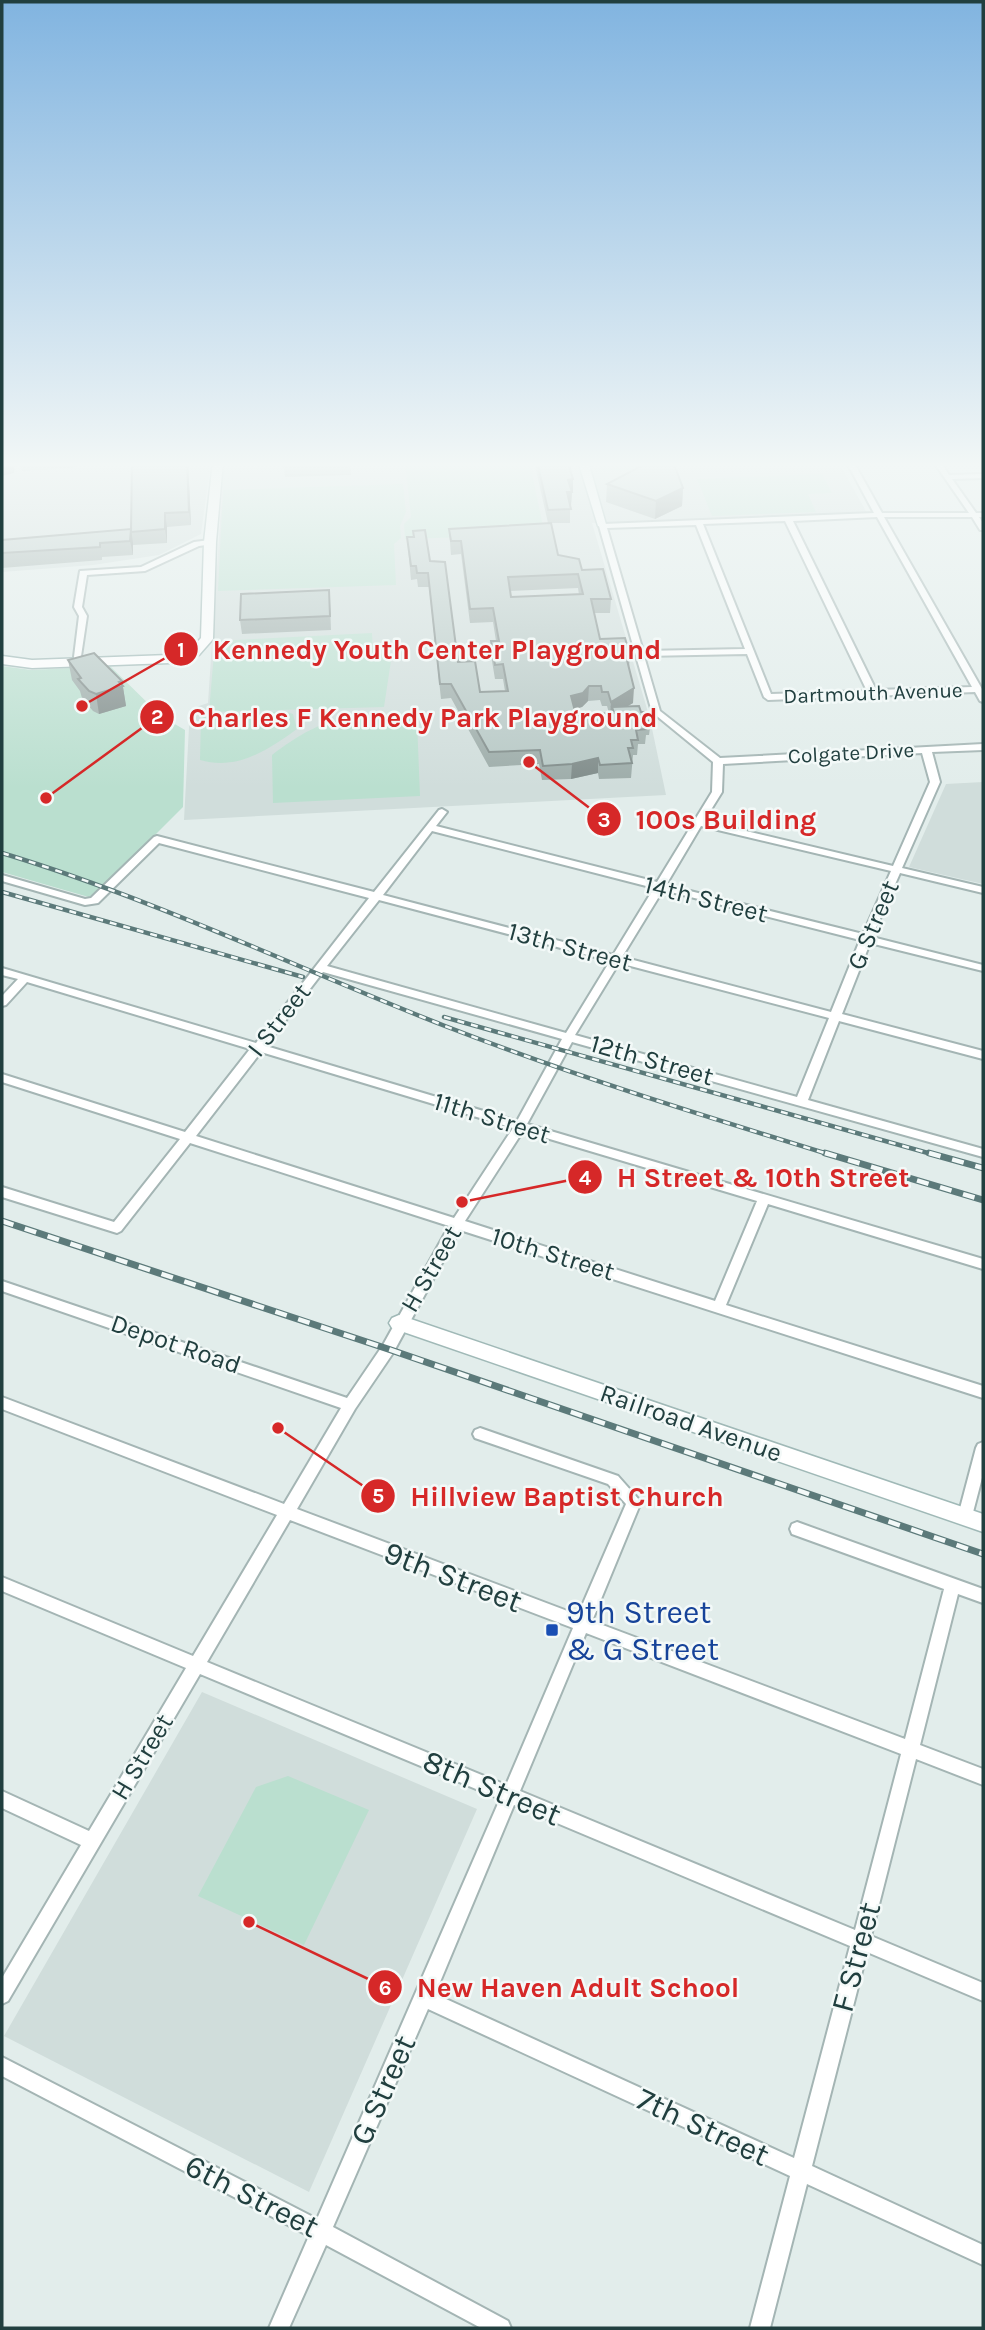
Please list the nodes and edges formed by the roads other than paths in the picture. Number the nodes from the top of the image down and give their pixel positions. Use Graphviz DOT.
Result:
graph roads {
  1 [pos="131,570"];
  2 [pos="210,570"];
  3 [pos="615,570"];
  4 [pos="717,570"];
  5 [pos="813,570"];
  6 [pos="911,570"];
  7 [pos="749,651"];
  8 [pos="639,654"];
  9 [pos="2,660"];
  10 [pos="76,663"];
  11 [pos="978,689"];
  12 [pos="873,693"];
  13 [pos="983,699"];
  14 [pos="983,747"];
  15 [pos="926,749"];
  16 [pos="718,761"];
  17 [pos="442,813"];
  18 [pos="699,823"];
  19 [pos="430,828"];
  20 [pos="897,870"];
  21 [pos="2,878"];
  22 [pos="660,887"];
  23 [pos="983,890"];
  24 [pos="375,895"];
  25 [pos="866,939"];
  26 [pos="616,959"];
  27 [pos="320,968"];
  28 [pos="983,968"];
  29 [pos="2,971"];
  30 [pos="25,978"];
  31 [pos="2,1002"];
  32 [pos="836,1016"];
  33 [pos="570,1037"];
  34 [pos="257,1048"];
  35 [pos="983,1055"];
  36 [pos="2,1077"];
  37 [pos="802,1102"];
  38 [pos="520,1126"];
  39 [pos="187,1137"];
  40 [pos="983,1153"];
  41 [pos="2,1192"];
  42 [pos="764,1199"];
  43 [pos="456,1224"];
  44 [pos="983,1264"];
  45 [pos="2,1286"];
  46 [pos="719,1306"];
  47 [pos="399,1323"];
  48 [pos="983,1392"];
  49 [pos="2,1403"];
  50 [pos="350,1405"];
  51 [pos="481,1434"];
  52 [pos="983,1448"];
  53 [pos="286,1512"];
  54 [pos="974,1520"];
  55 [pos="797,1529"];
  56 [pos="2,1584"];
  57 [pos="953,1585"];
  58 [pos="983,1596"];
  59 [pos="584,1627"];
  60 [pos="197,1665"];
  61 [pos="910,1751"];
  62 [pos="983,1777"];
  63 [pos="510,1796"];
  64 [pos="2,1799"];
  65 [pos="92,1841"];
  66 [pos="861,1941"];
  67 [pos="983,1992"];
  68 [pos="2,1995"];
  69 [pos="424,1998"];
  70 [pos="2,2066"];
  71 [pos="800,2172"];
  72 [pos="320,2231"];
  73 [pos="983,2255"];
  74 [pos="279,2328"];
  75 [pos="501,2328"];
  76 [pos="760,2328"];
  1 -- 10 [label="street"];
  2 -- 10 [label="street"];
  3 -- 8 [label="street"];
  4 -- 7 [label="street"];
  5 -- 12 [label="street"];
  6 -- 11 [label="street"];
  7 -- 8 [label="street"];
  7 -- 12 [label="street, Dartmouth Avenue"];
  8 -- 16 [label="street"];
  9 -- 10 [label="street"];
  11 -- 12 [label="street, Dartmouth Avenue"];
  11 -- 13 [label="street"];
  14 -- 15 [label="street, Colgate Drive"];
  15 -- 16 [label="street, Colgate Drive"];
  15 -- 20 [label="street, G Street"];
  16 -- 18 [label="street, H Street"];
  17 -- 19 [label="street, I Street"];
  18 -- 20 [label="street"];
  18 -- 22 [label="street, H Street"];
  19 -- 22 [label="street, 14th Street"];
  19 -- 24 [label="street, I Street"];
  20 -- 23 [label="street"];
  20 -- 25 [label="street, G Street"];
  21 -- 24 [label="street, 13th Street"];
  22 -- 25 [label="street, 14th Street"];
  22 -- 26 [label="street, H Street"];
  24 -- 26 [label="street, 13th Street"];
  24 -- 27 [label="street, I Street"];
  25 -- 28 [label="street, 14th Street"];
  25 -- 32 [label="street, G Street"];
  26 -- 32 [label="street, 13th Street"];
  26 -- 33 [label="street, H Street"];
  27 -- 33 [label="street, 12th Street"];
  27 -- 34 [label="street, I Street"];
  29 -- 30 [label="street, 11th Street"];
  30 -- 31 [label="street"];
  30 -- 34 [label="street, 11th Street"];
  32 -- 35 [label="street, 13th Street"];
  32 -- 37 [label="street, G Street"];
  33 -- 37 [label="street, 12th Street"];
  33 -- 38 [label="street, H Street"];
  34 -- 38 [label="street, 11th Street"];
  34 -- 39 [label="street, I Street"];
  36 -- 39 [label="street, 10th Street"];
  37 -- 40 [label="street, 12th Street"];
  38 -- 42 [label="street, 11th Street"];
  38 -- 43 [label="street, H Street"];
  39 -- 41 [label="street, I Street"];
  39 -- 43 [label="street, 10th Street"];
  42 -- 44 [label="street, 11th Street"];
  42 -- 46 [label="street"];
  43 -- 46 [label="street, 10th Street"];
  43 -- 47 [label="street, H Street"];
  45 -- 50 [label="street, Depot Road"];
  46 -- 48 [label="street, 10th Street"];
  47 -- 50 [label="street, H Street"];
  47 -- 54 [label="street, Railroad Avenue"];
  49 -- 53 [label="street, 9th Street"];
  50 -- 53 [label="street, H Street"];
  51 -- 59 [label="street, G Street"];
  52 -- 54 [label="street"];
  53 -- 59 [label="street, 9th Street"];
  53 -- 60 [label="street, H Street"];
  55 -- 57 [label="street"];
  56 -- 60 [label="street, 8th Street"];
  57 -- 58 [label="street"];
  57 -- 61 [label="street, F Street"];
  59 -- 61 [label="street, 9th Street"];
  59 -- 63 [label="street, G Street"];
  60 -- 63 [label="street, 8th Street"];
  60 -- 65 [label="street, H Street"];
  61 -- 62 [label="street, 9th Street"];
  61 -- 66 [label="street, F Street"];
  63 -- 66 [label="street, 8th Street"];
  63 -- 69 [label="street, G Street"];
  64 -- 65 [label="street"];
  65 -- 68 [label="street, H Street"];
  66 -- 67 [label="street, 8th Street"];
  66 -- 71 [label="street, F Street"];
  69 -- 71 [label="street, 7th Street"];
  69 -- 72 [label="street, G Street"];
  70 -- 72 [label="street, 6th Street"];
  71 -- 73 [label="street, 7th Street"];
  71 -- 76 [label="street, F Street"];
  72 -- 74 [label="street, G Street"];
  72 -- 75 [label="street, 6th Street"];
}
